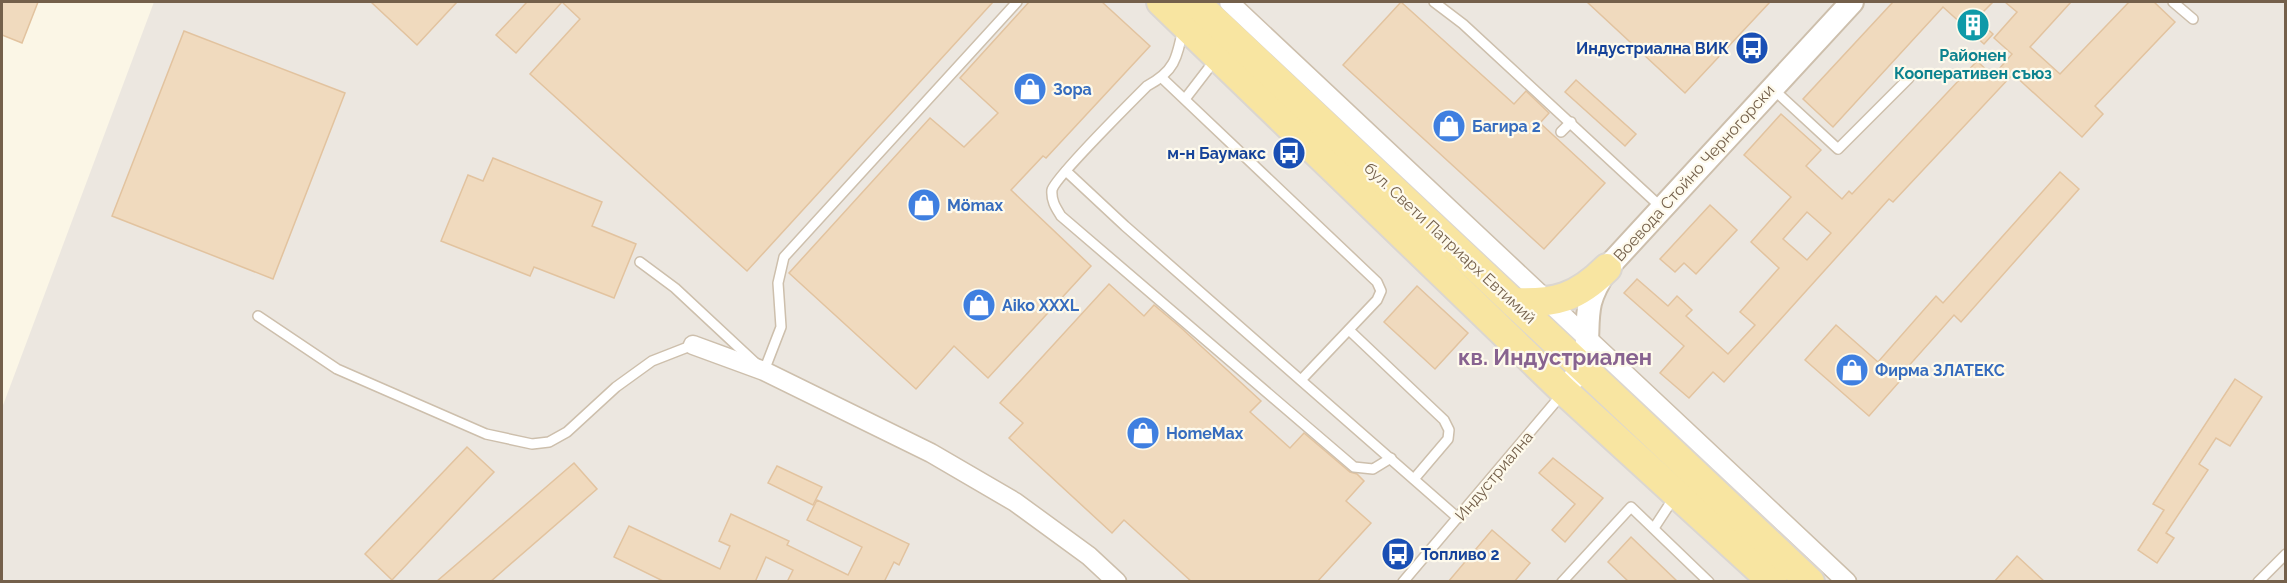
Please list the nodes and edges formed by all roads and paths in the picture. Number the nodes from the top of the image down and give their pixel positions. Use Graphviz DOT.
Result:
graph roads {
  1 [pos="1017,2"];
  2 [pos="1161,2"];
  3 [pos="1229,2"];
  4 [pos="1434,2"];
  5 [pos="1852,2"];
  6 [pos="2173,2"];
  7 [pos="1189,12"];
  8 [pos="2193,20"];
  9 [pos="1219,56"];
  10 [pos="1162,78"];
  11 [pos="1909,78"];
  12 [pos="1771,87"];
  13 [pos="1185,99"];
  14 [pos="1571,122"];
  15 [pos="1561,132"];
  16 [pos="1066,171"];
  17 [pos="1662,208"];
  18 [pos="640,262"];
  19 [pos="1607,268"];
  20 [pos="1547,301"];
  21 [pos="1513,302"];
  22 [pos="258,316"];
  23 [pos="1349,330"];
  24 [pos="1588,339"];
  25 [pos="693,345"];
  26 [pos="1583,368"];
  27 [pos="764,371"];
  28 [pos="1301,380"];
  29 [pos="1564,391"];
  30 [pos="1391,458"];
  31 [pos="1414,478"];
  32 [pos="1677,494"];
  33 [pos="1458,518"];
  34 [pos="1654,528"];
  35 [pos="2286,554"];
  36 [pos="1117,582"];
  37 [pos="1403,582"];
  38 [pos="1562,582"];
  39 [pos="1709,582"];
  40 [pos="1773,582"];
  41 [pos="1810,582"];
  42 [pos="1847,582"];
  43 [pos="2258,582"];
  1 -- 27 [label="lane"];
  2 -- 7 [label="main road, бул. Свети Патриарх Евтимий"];
  3 -- 20 [label="street"];
  4 -- 14 [label="lane"];
  5 -- 12 [label="street, Воевода Стойно Черногорски"];
  6 -- 8 [label="lane"];
  7 -- 9 [label="main road, бул. Свети Патриарх Евтимий"];
  7 -- 10 [label="lane"];
  7 -- 21 [label="main road, бул. Свети Патриарх Евтимий"];
  9 -- 13 [label="lane"];
  9 -- 29 [label="main road, бул. Свети Патриарх Евтимий"];
  10 -- 13 [label="lane"];
  10 -- 16 [label="lane"];
  11 -- 12 [label="lane"];
  12 -- 17 [label="street, Воевода Стойно Черногорски"];
  13 -- 23 [label="lane"];
  14 -- 15 [label="lane"];
  14 -- 17 [label="lane"];
  16 -- 28 [label="lane"];
  16 -- 30 [label="lane"];
  17 -- 19 [label="street, Воевода Стойно Черногорски"];
  18 -- 27 [label="lane"];
  19 -- 20 [label="main road"];
  19 -- 24 [label="street, Воевода Стойно Черногорски"];
  20 -- 21 [label="main road"];
  20 -- 24 [label="street"];
  21 -- 26 [label="main road, бул. Свети Патриарх Евтимий"];
  22 -- 25 [label="lane"];
  23 -- 28 [label="lane"];
  23 -- 31 [label="lane"];
  24 -- 26 [label="street, Воевода Стойно Черногорски"];
  24 -- 42 [label="street"];
  25 -- 27 [label="street"];
  26 -- 29 [label="street, Индустриална"];
  26 -- 41 [label="main road, бул. Свети Патриарх Евтимий"];
  27 -- 36 [label="street"];
  28 -- 30 [label="lane"];
  29 -- 32 [label="main road, бул. Свети Патриарх Евтимий"];
  29 -- 33 [label="lane, Индустриална"];
  30 -- 31 [label="lane"];
  31 -- 33 [label="lane"];
  32 -- 34 [label="lane"];
  32 -- 40 [label="main road, бул. Свети Патриарх Евтимий"];
  33 -- 37 [label="lane, Индустриална"];
  34 -- 38 [label="lane"];
  34 -- 39 [label="lane"];
  35 -- 43 [label="lane"];
}
